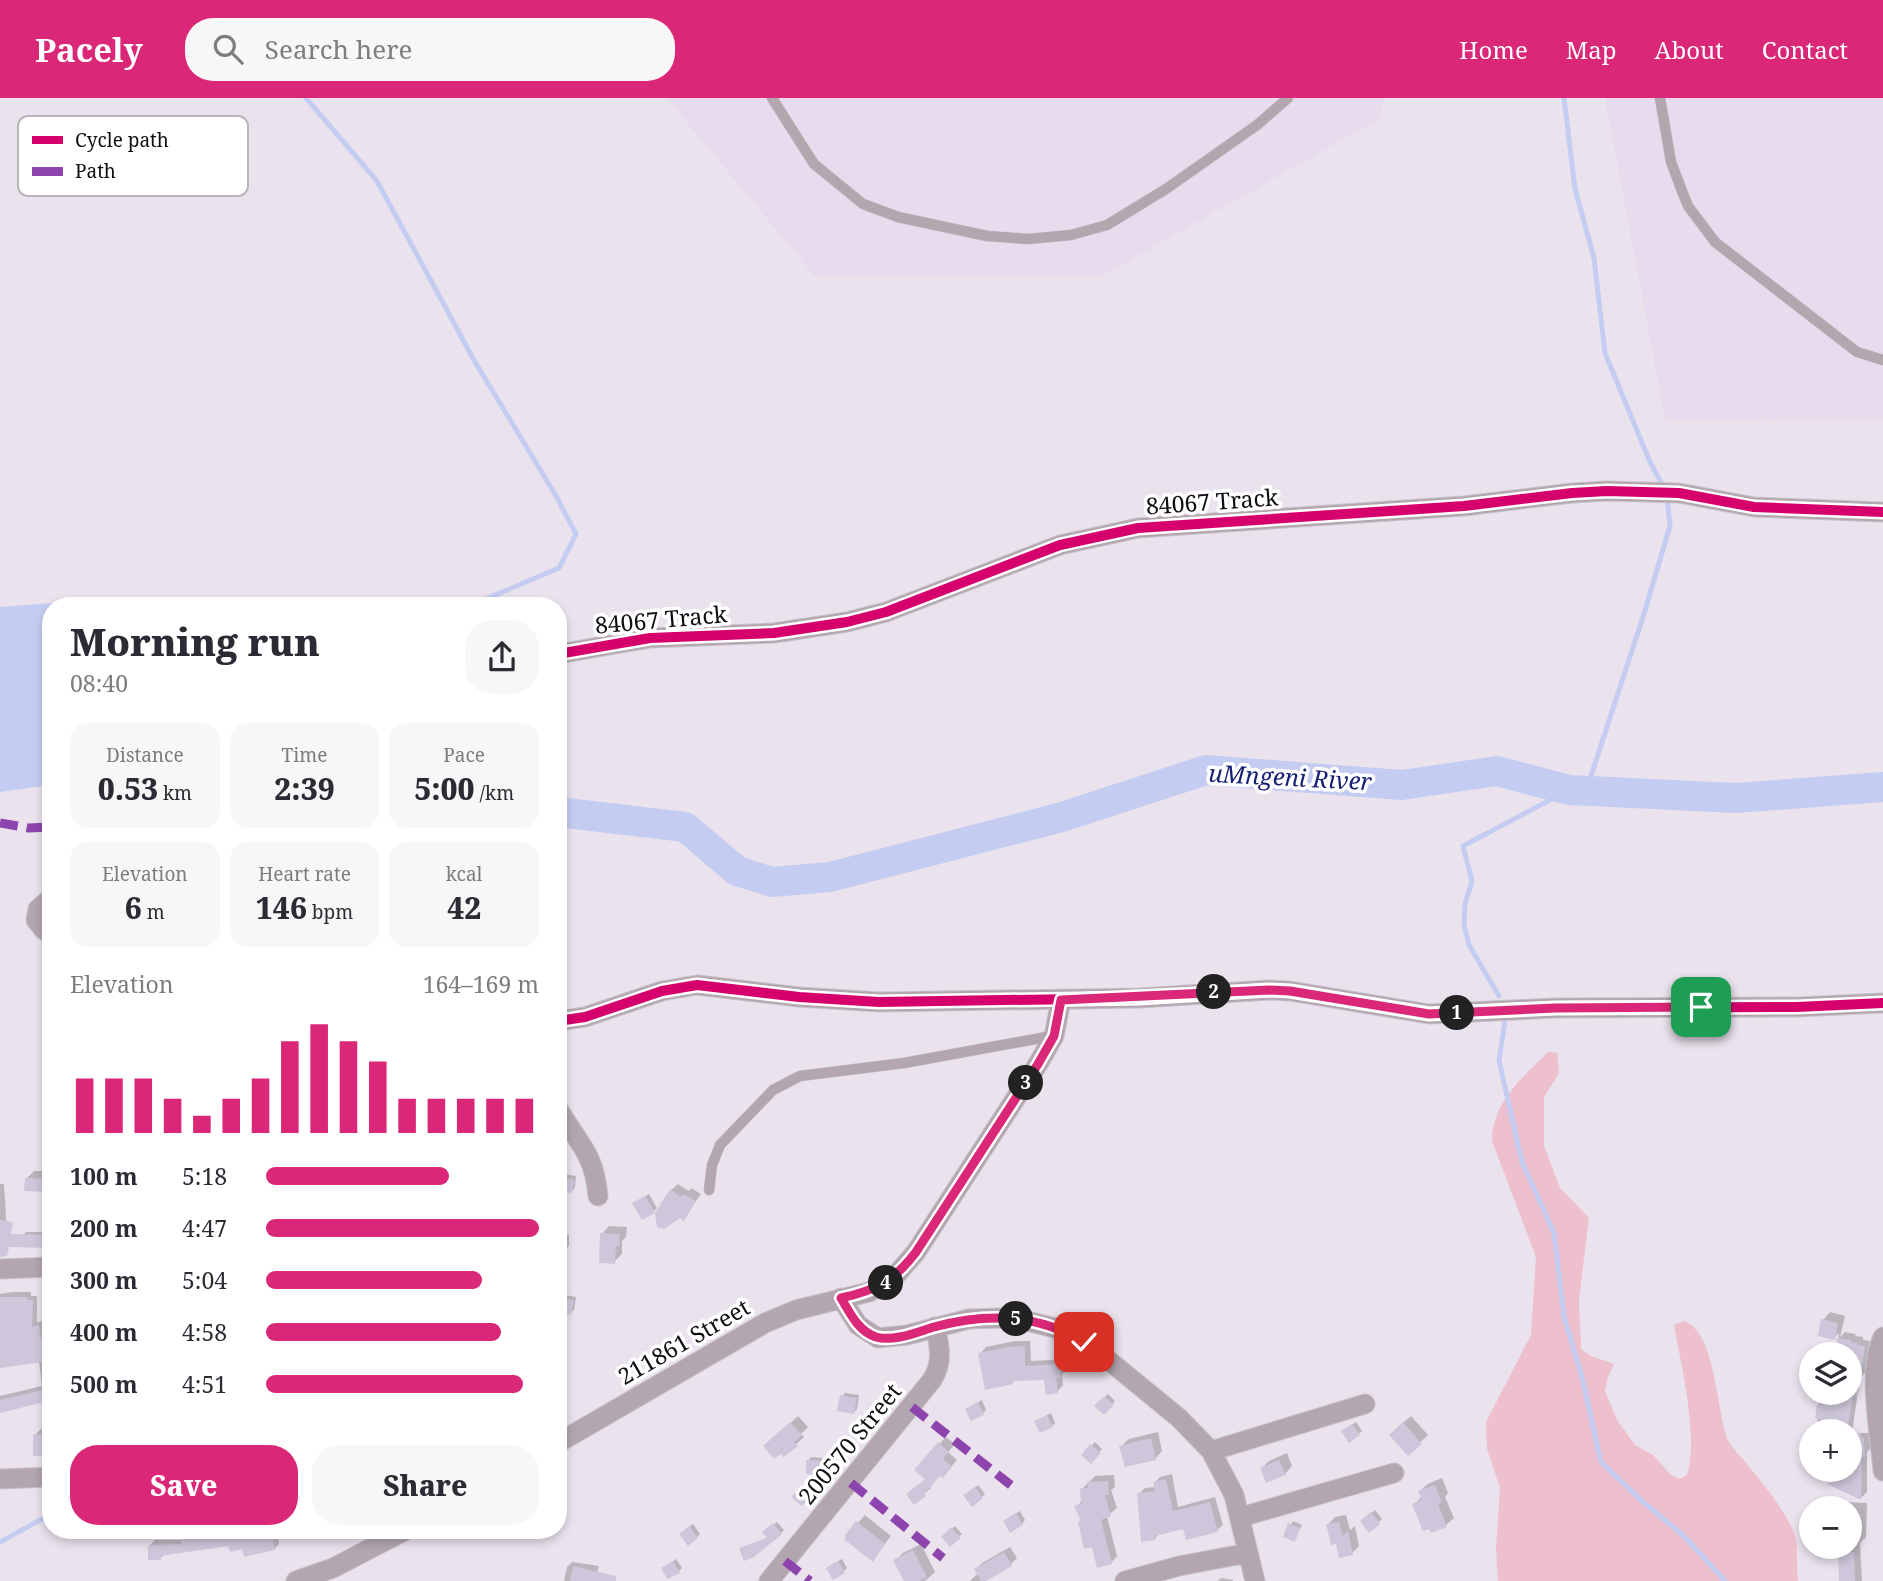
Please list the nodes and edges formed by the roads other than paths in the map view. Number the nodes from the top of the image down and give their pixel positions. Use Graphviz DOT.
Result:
graph roads {
  1 [pos="772,98"];
  2 [pos="1288,98"];
  3 [pos="1660,98"];
  4 [pos="1883,360"];
  5 [pos="1883,512"];
  6 [pos="567,652"];
  7 [pos="42,905"];
  8 [pos="42,928"];
  9 [pos="1061,1000"];
  10 [pos="1883,1003"];
  11 [pos="567,1020"];
  12 [pos="1054,1036"];
  13 [pos="567,1123"];
  14 [pos="709,1190"];
  15 [pos="598,1196"];
  16 [pos="42,1267"];
  17 [pos="0,1269"];
  18 [pos="841,1298"];
  19 [pos="935,1327"];
  20 [pos="1883,1337"];
  21 [pos="1365,1404"];
  22 [pos="567,1438"];
  23 [pos="1211,1451"];
  24 [pos="1883,1471"];
  25 [pos="1394,1474"];
  26 [pos="42,1477"];
  27 [pos="0,1479"];
  28 [pos="1241,1517"];
  29 [pos="388,1539"];
  30 [pos="1248,1553"];
  31 [pos="296,1581"];
  32 [pos="769,1581"];
  33 [pos="1125,1581"];
  34 [pos="1255,1581"];
  1 -- 2 [label="lane"];
  3 -- 4 [label="lane"];
  5 -- 6 [label="street, 84067 Track"];
  7 -- 8 [label="street"];
  9 -- 10 [label="street"];
  9 -- 11 [label="street"];
  9 -- 12 [label="street"];
  12 -- 14 [label="lane"];
  12 -- 18 [label="street, 211861 Street"];
  13 -- 15 [label="street"];
  16 -- 17 [label="street"];
  18 -- 19 [label="street"];
  18 -- 22 [label="street, 211861 Street"];
  19 -- 23 [label="street"];
  19 -- 32 [label="street, 200570 Street"];
  20 -- 24 [label="street"];
  21 -- 23 [label="street"];
  23 -- 28 [label="street"];
  25 -- 28 [label="street"];
  26 -- 27 [label="street"];
  28 -- 30 [label="street"];
  29 -- 31 [label="street"];
  30 -- 33 [label="street"];
  30 -- 34 [label="street"];
}
